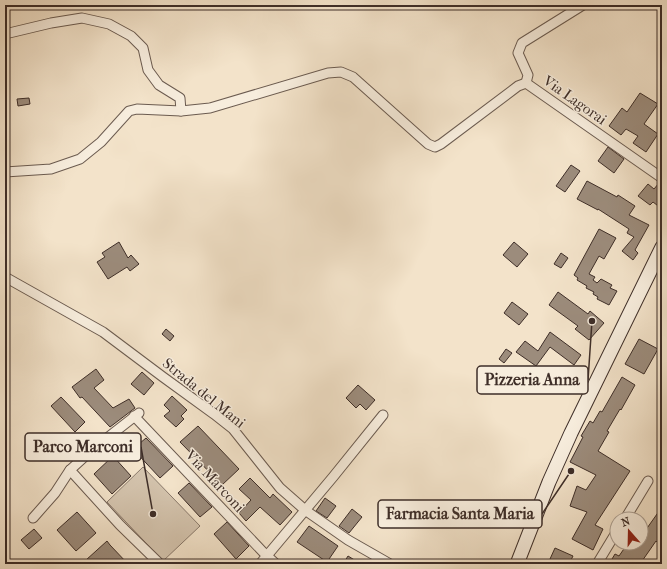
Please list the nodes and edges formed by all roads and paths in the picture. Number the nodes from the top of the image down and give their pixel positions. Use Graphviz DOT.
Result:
graph roads {
  1 [pos="583,5"];
  2 [pos="5,34"];
  3 [pos="526,83"];
  4 [pos="181,111"];
  5 [pos="5,172"];
  6 [pos="662,178"];
  7 [pos="662,247"];
  8 [pos="5,277"];
  9 [pos="382,415"];
  10 [pos="70,470"];
  11 [pos="648,481"];
  12 [pos="305,510"];
  13 [pos="630,511"];
  14 [pos="33,518"];
  15 [pos="609,544"];
  16 [pos="267,556"];
  17 [pos="160,564"];
  18 [pos="260,564"];
  19 [pos="276,564"];
  20 [pos="390,564"];
  21 [pos="517,564"];
  22 [pos="597,564"];
  1 -- 3 [label="street, Via Lagorai"];
  2 -- 4 [label="street"];
  3 -- 4 [label="street"];
  3 -- 6 [label="street, Via Lagorai"];
  4 -- 5 [label="street"];
  7 -- 21 [label="main road"];
  8 -- 12 [label="street, Strada del Mani"];
  9 -- 12 [label="street"];
  10 -- 14 [label="street"];
  10 -- 16 [label="street, Via Marconi"];
  10 -- 17 [label="street"];
  11 -- 13 [label="street"];
  12 -- 16 [label="street"];
  12 -- 20 [label="street, Strada del Mani"];
  15 -- 22 [label="street"];
  16 -- 18 [label="street"];
  16 -- 19 [label="street, Via Marconi"];
}
